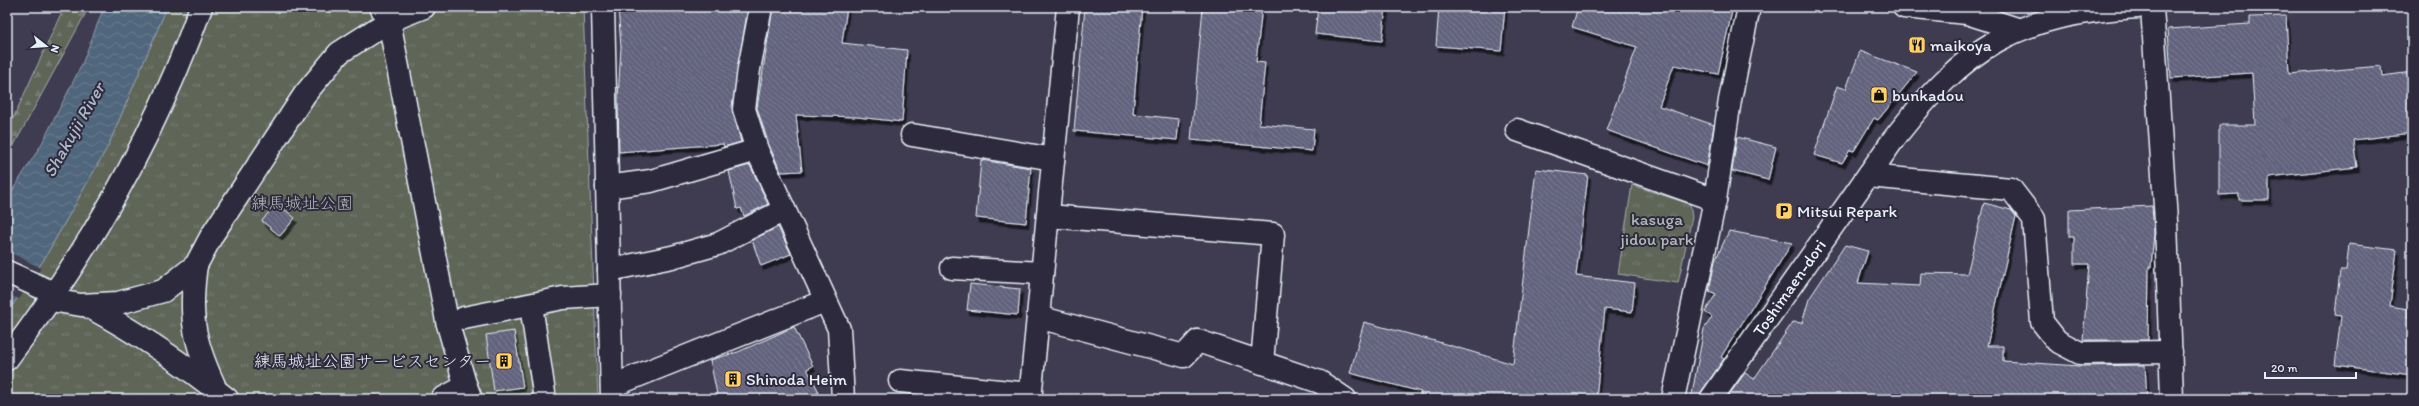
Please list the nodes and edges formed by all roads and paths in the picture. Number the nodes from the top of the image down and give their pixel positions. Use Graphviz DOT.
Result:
graph roads {
  1 [pos="201,7"];
  2 [pos="424,7"];
  3 [pos="603,7"];
  4 [pos="761,7"];
  5 [pos="1068,7"];
  6 [pos="1749,7"];
  7 [pos="1904,7"];
  8 [pos="2138,7"];
  9 [pos="2152,7"];
  10 [pos="2065,11"];
  11 [pos="385,14"];
  12 [pos="2017,30"];
  13 [pos="1517,130"];
  14 [pos="912,135"];
  15 [pos="757,150"];
  16 [pos="1053,158"];
  17 [pos="1868,176"];
  18 [pos="607,187"];
  19 [pos="1715,200"];
  20 [pos="784,210"];
  21 [pos="1048,216"];
  22 [pos="196,265"];
  23 [pos="952,268"];
  24 [pos="609,270"];
  25 [pos="7,272"];
  26 [pos="1042,273"];
  27 [pos="49,295"];
  28 [pos="610,295"];
  29 [pos="825,301"];
  30 [pos="86,304"];
  31 [pos="531,305"];
  32 [pos="1038,317"];
  33 [pos="464,318"];
  34 [pos="2171,352"];
  35 [pos="7,359"];
  36 [pos="1262,363"];
  37 [pos="900,381"];
  38 [pos="468,393"];
  39 [pos="544,393"];
  40 [pos="612,393"];
  41 [pos="222,395"];
  42 [pos="1030,397"];
  43 [pos="442,399"];
  44 [pos="843,399"];
  45 [pos="1345,399"];
  46 [pos="1673,399"];
  47 [pos="1711,399"];
  48 [pos="2172,399"];
  1 -- 27 [label="street"];
  2 -- 11 [label="street"];
  3 -- 18 [label="street"];
  4 -- 15 [label="street"];
  5 -- 16 [label="street"];
  6 -- 19 [label="street"];
  7 -- 12 [label="street"];
  8 -- 10 [label="street, Toshimaen-dori"];
  9 -- 34 [label="street"];
  10 -- 12 [label="street, Toshimaen-dori"];
  11 -- 22 [label="street"];
  11 -- 38 [label="street"];
  12 -- 17 [label="street, Toshimaen-dori"];
  13 -- 19 [label="street"];
  14 -- 16 [label="street"];
  15 -- 18 [label="street"];
  15 -- 20 [label="street"];
  16 -- 21 [label="street"];
  17 -- 34 [label="street"];
  17 -- 47 [label="street, Toshimaen-dori"];
  18 -- 24 [label="street"];
  19 -- 46 [label="street"];
  20 -- 24 [label="street"];
  20 -- 29 [label="street"];
  21 -- 26 [label="street"];
  21 -- 36 [label="street"];
  22 -- 30 [label="street"];
  22 -- 41 [label="street"];
  23 -- 26 [label="street"];
  24 -- 28 [label="street"];
  25 -- 27 [label="street"];
  26 -- 32 [label="street"];
  27 -- 30 [label="street"];
  27 -- 35 [label="street"];
  28 -- 31 [label="street"];
  28 -- 40 [label="street"];
  29 -- 40 [label="street"];
  29 -- 44 [label="street"];
  30 -- 41 [label="street"];
  31 -- 33 [label="street"];
  31 -- 39 [label="street"];
  32 -- 36 [label="street"];
  32 -- 42 [label="street"];
  34 -- 48 [label="street"];
  36 -- 45 [label="street"];
  37 -- 42 [label="street"];
  38 -- 43 [label="street"];
}
